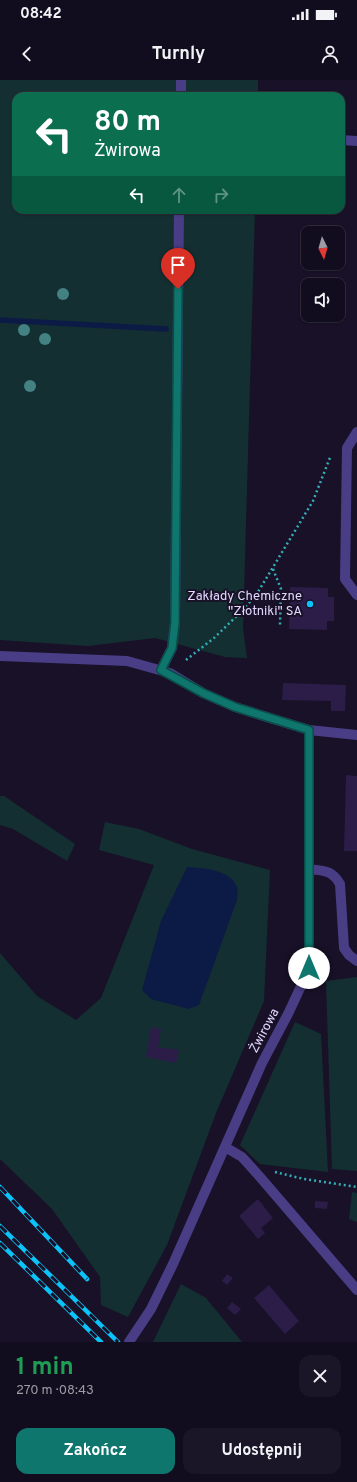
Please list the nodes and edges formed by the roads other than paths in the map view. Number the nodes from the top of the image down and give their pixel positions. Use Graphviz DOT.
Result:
graph roads {
  1 [pos="181,80"];
  2 [pos="181,92"];
  3 [pos="345,140"];
  4 [pos="357,141"];
  5 [pos="179,214"];
  6 [pos="357,432"];
  7 [pos="357,595"];
  8 [pos="0,656"];
  9 [pos="161,670"];
  10 [pos="309,730"];
  11 [pos="357,734"];
  12 [pos="310,869"];
  13 [pos="357,961"];
  14 [pos="225,1147"];
  15 [pos="357,1290"];
  16 [pos="129,1342"];
  1 -- 2 [label="street"];
  3 -- 4 [label="street"];
  5 -- 9 [label="street"];
  6 -- 7 [label="street"];
  8 -- 9 [label="street"];
  9 -- 10 [label="street"];
  10 -- 11 [label="street"];
  10 -- 12 [label="street, Żwirowa"];
  12 -- 13 [label="street"];
  12 -- 14 [label="street, Żwirowa"];
  14 -- 15 [label="street"];
  14 -- 16 [label="street, Żwirowa"];
}
